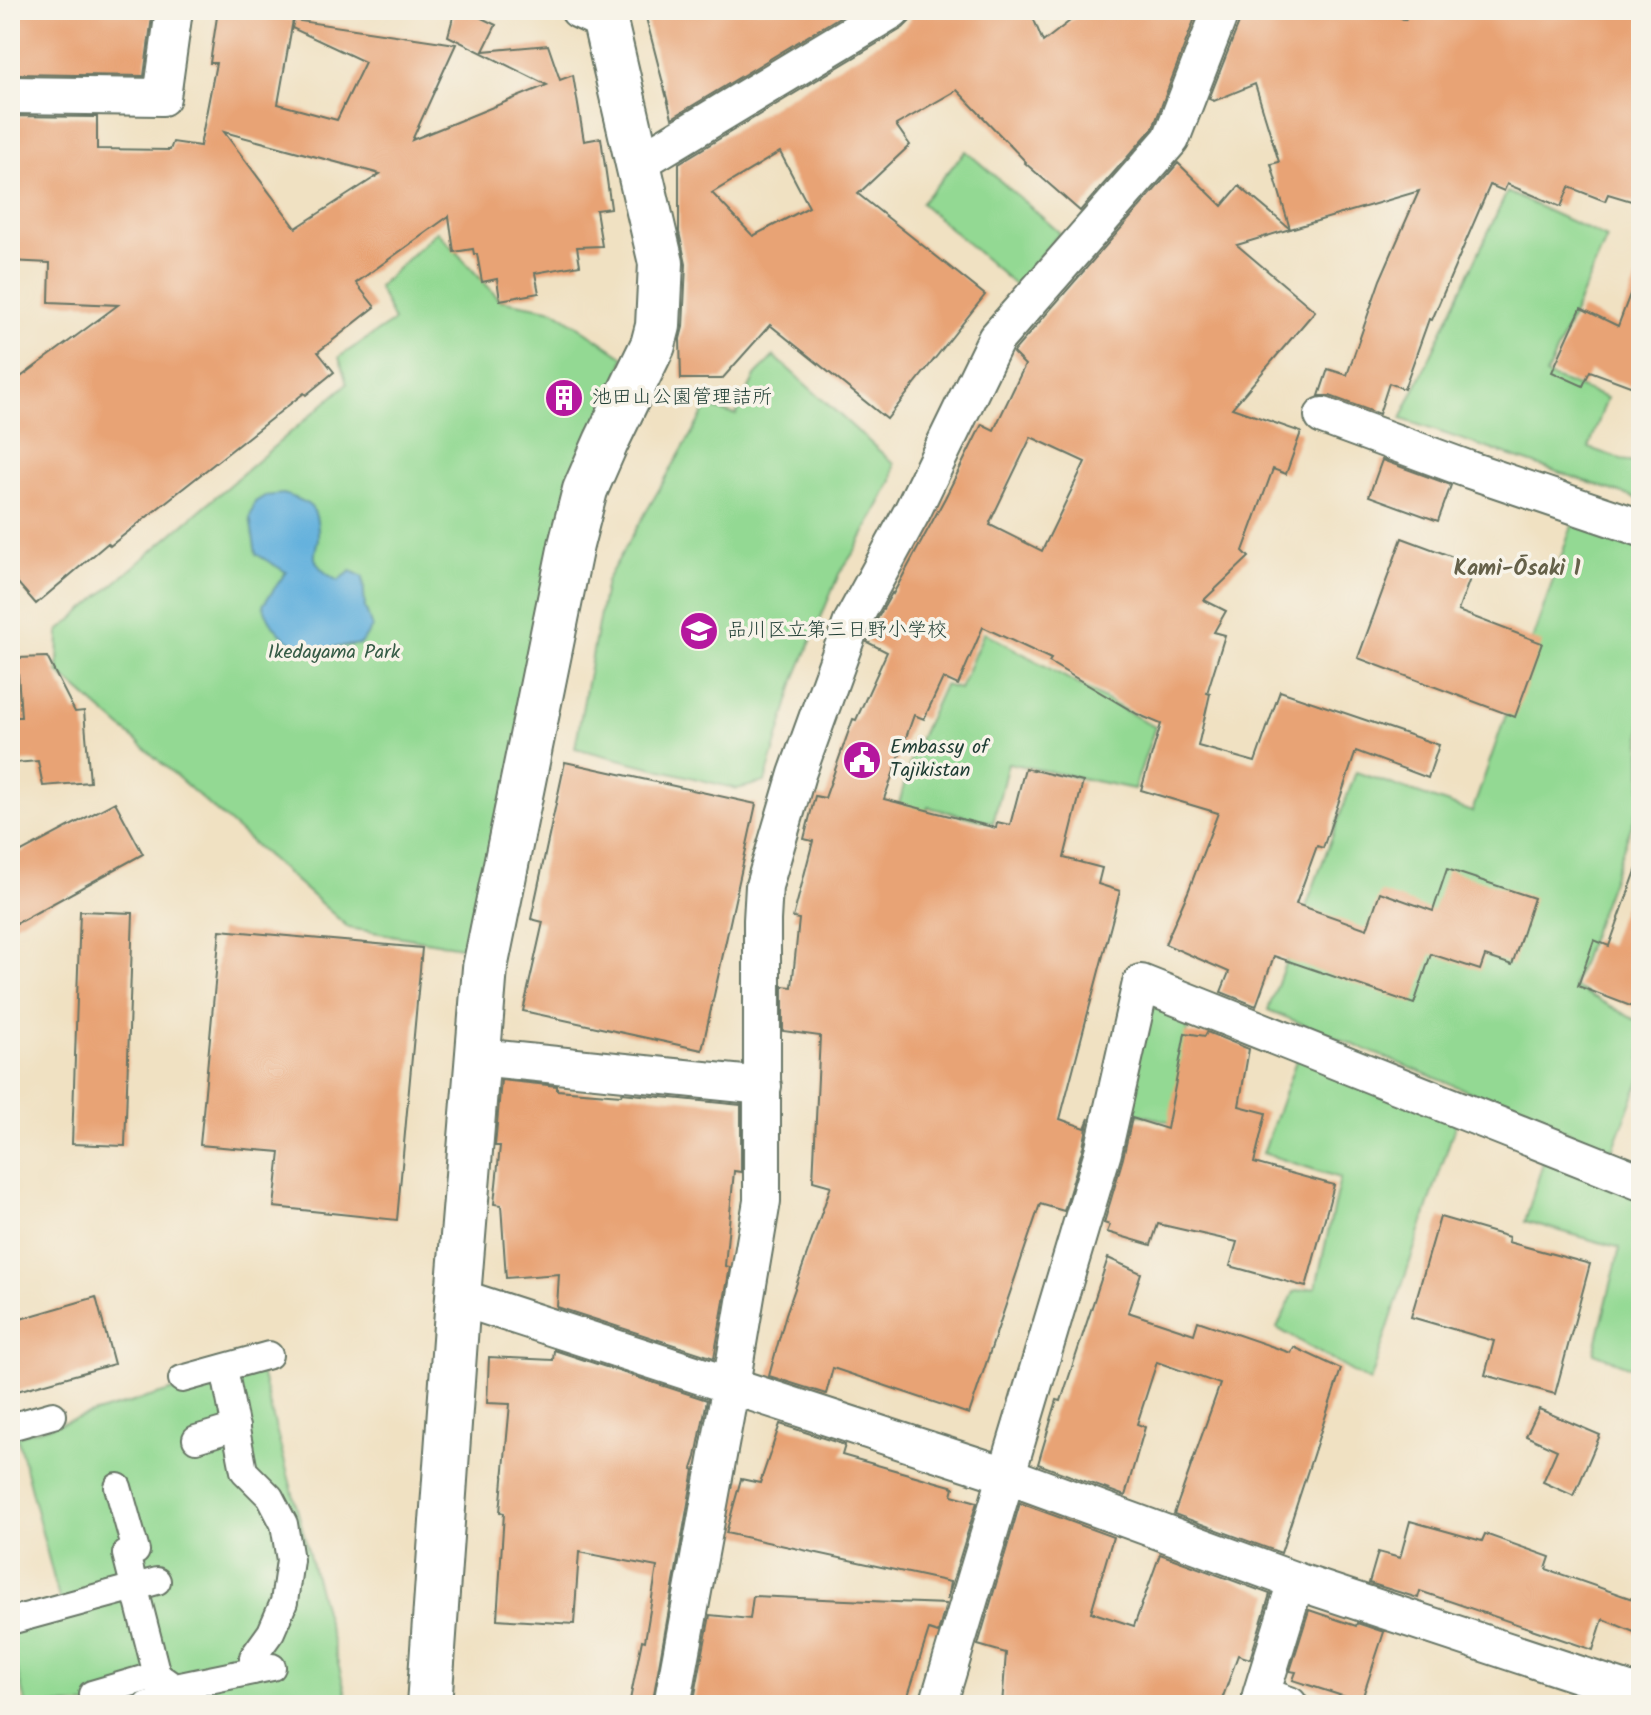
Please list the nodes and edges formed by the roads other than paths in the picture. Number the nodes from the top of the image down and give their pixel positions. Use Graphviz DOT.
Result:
graph roads {
  1 [pos="174,10"];
  2 [pos="892,10"];
  3 [pos="1221,10"];
  4 [pos="592,16"];
  5 [pos="10,95"];
  6 [pos="638,163"];
  7 [pos="1323,416"];
  8 [pos="1641,528"];
  9 [pos="478,1057"];
  10 [pos="763,1086"];
  11 [pos="1641,1182"];
  12 [pos="458,1297"];
  13 [pos="269,1355"];
  14 [pos="224,1368"];
  15 [pos="182,1379"];
  16 [pos="731,1385"];
  17 [pos="53,1415"];
  18 [pos="10,1427"];
  19 [pos="236,1427"];
  20 [pos="196,1439"];
  21 [pos="1006,1475"];
  22 [pos="118,1487"];
  23 [pos="1296,1581"];
  24 [pos="146,1584"];
  25 [pos="10,1621"];
  26 [pos="170,1689"];
  27 [pos="1641,1695"];
  28 [pos="95,1705"];
  29 [pos="147,1705"];
  30 [pos="429,1705"];
  31 [pos="672,1705"];
  32 [pos="938,1705"];
  33 [pos="1289,1705"];
  1 -- 5 [label="street"];
  2 -- 6 [label="street"];
  3 -- 10 [label="street"];
  4 -- 6 [label="street"];
  6 -- 9 [label="street"];
  7 -- 8 [label="street"];
  9 -- 10 [label="street"];
  9 -- 12 [label="street"];
  10 -- 16 [label="street"];
  11 -- 21 [label="street"];
  12 -- 16 [label="street"];
  12 -- 30 [label="street"];
  13 -- 14 [label="street"];
  14 -- 15 [label="street"];
  14 -- 19 [label="street"];
  16 -- 21 [label="street"];
  16 -- 31 [label="street"];
  17 -- 18 [label="street"];
  19 -- 20 [label="street"];
  19 -- 26 [label="street"];
  21 -- 23 [label="street"];
  21 -- 32 [label="street"];
  22 -- 24 [label="street"];
  23 -- 27 [label="street"];
  23 -- 33 [label="street"];
  24 -- 25 [label="street"];
  24 -- 26 [label="street"];
  26 -- 28 [label="street"];
  26 -- 29 [label="street"];
}
